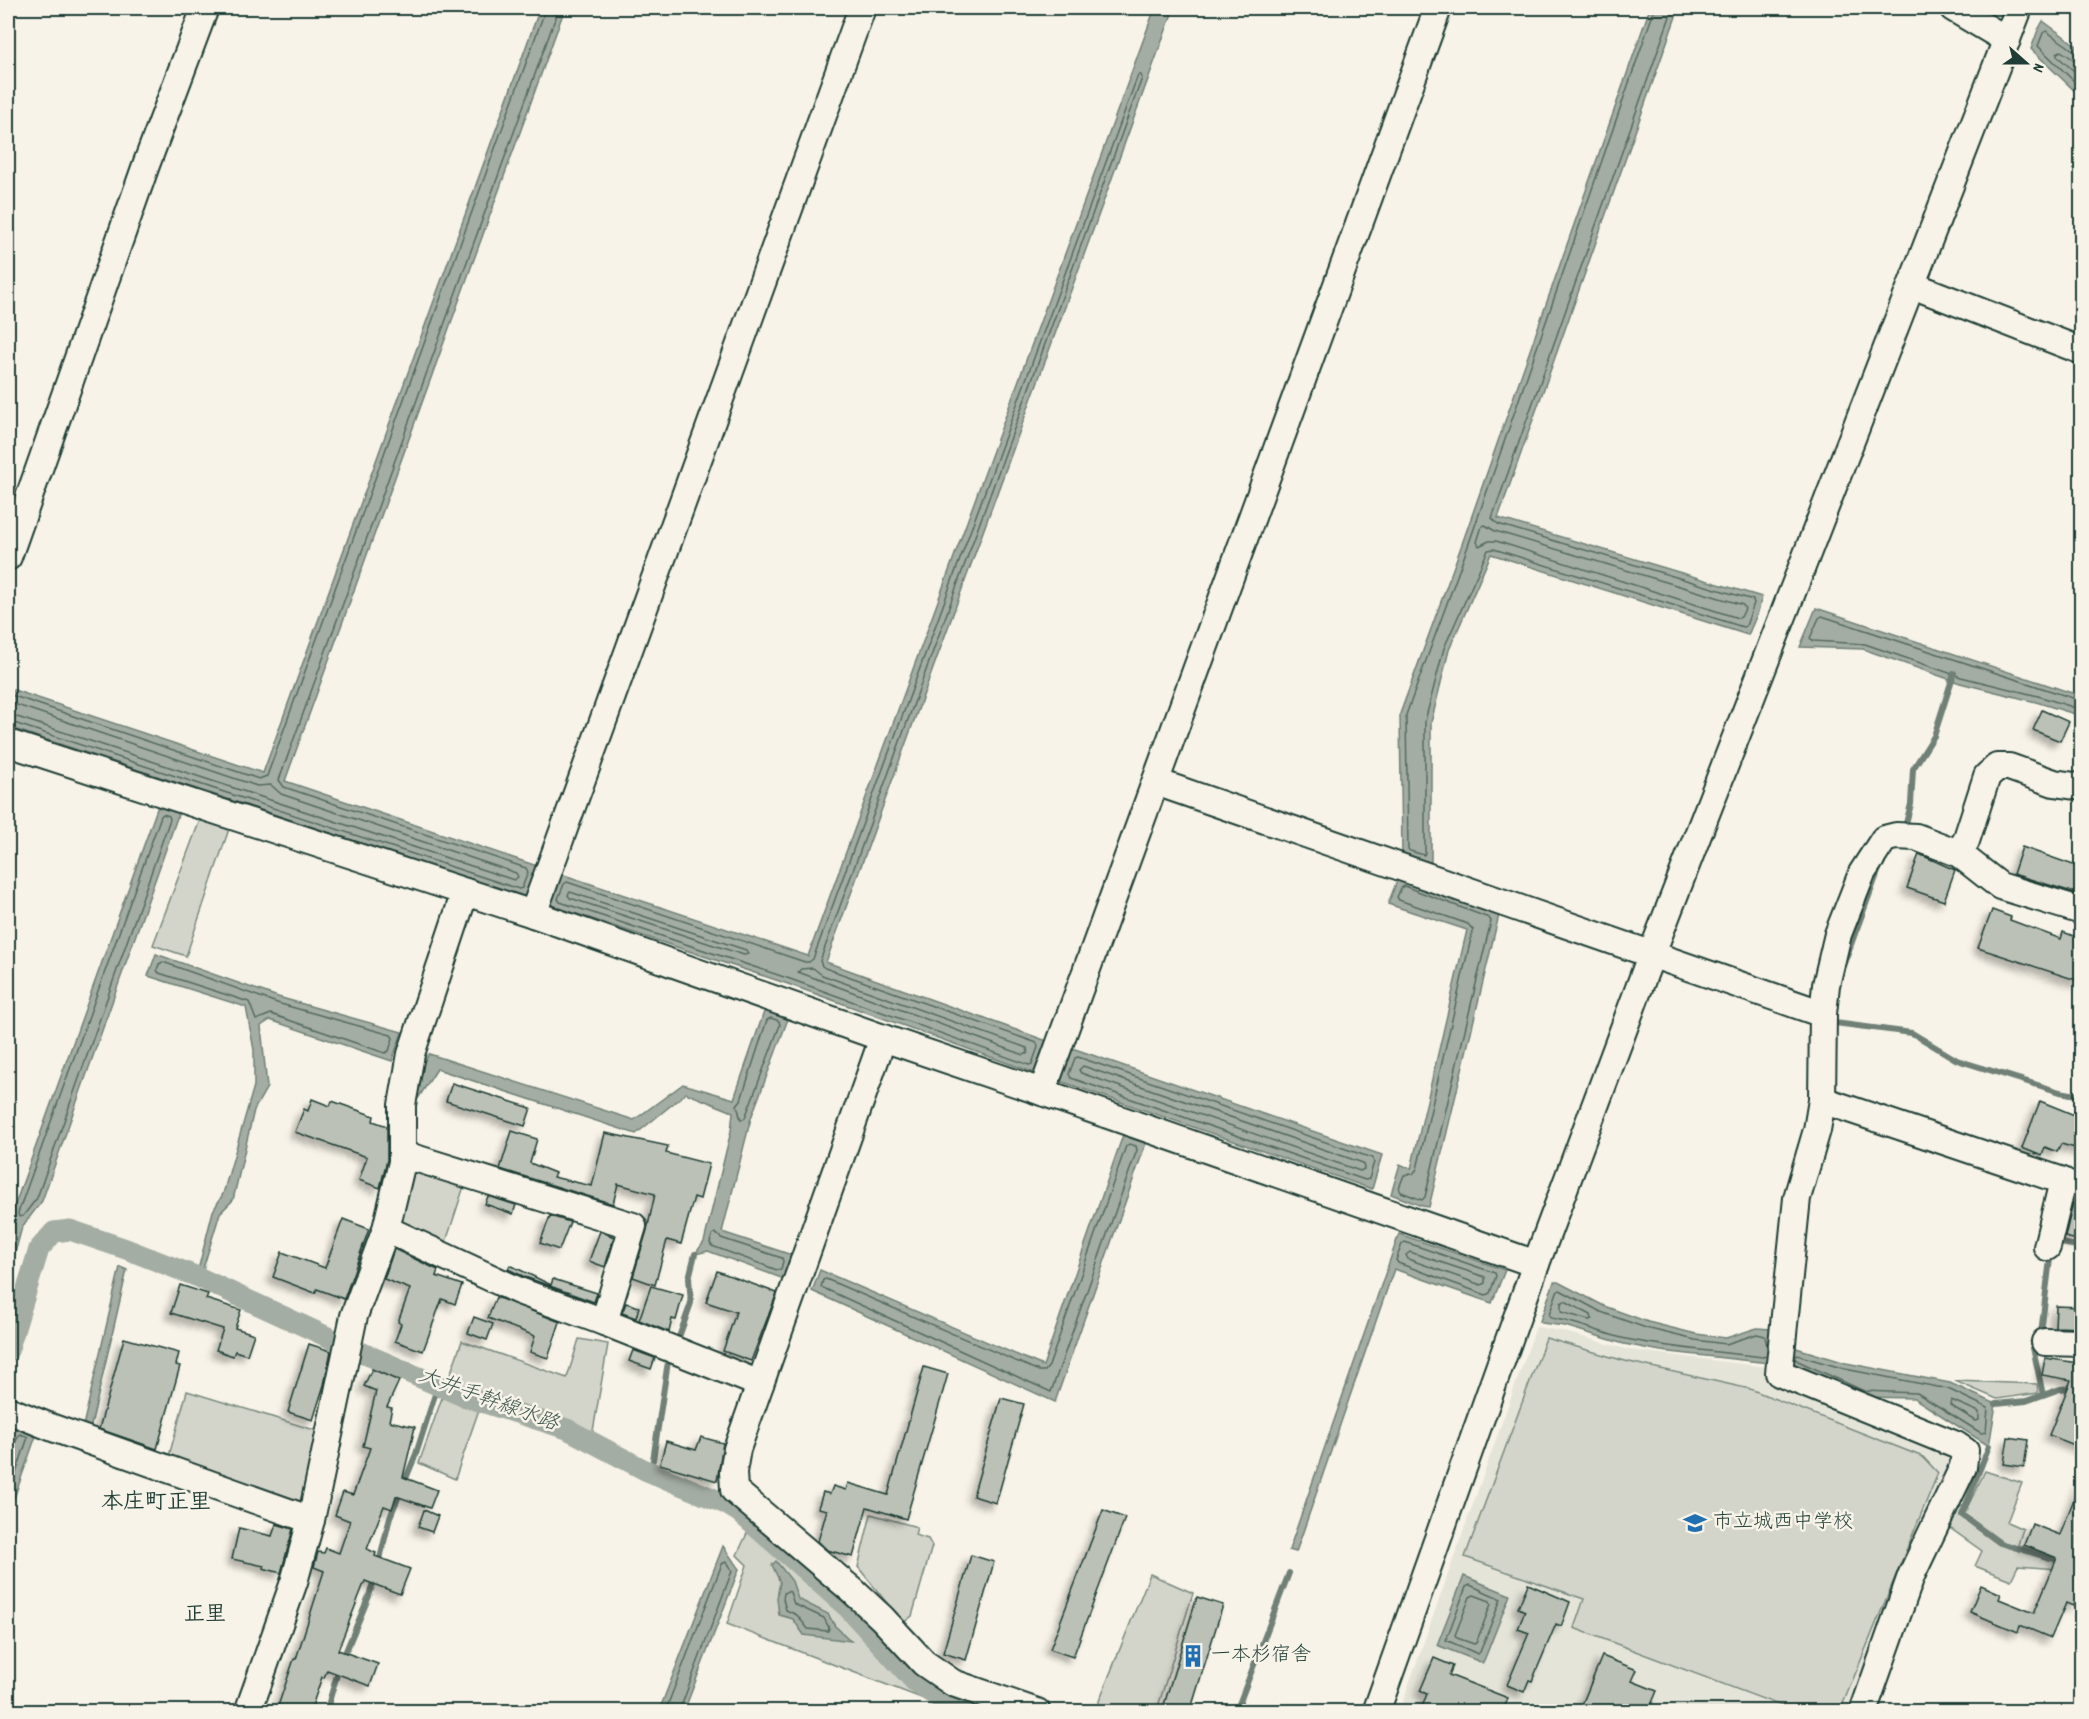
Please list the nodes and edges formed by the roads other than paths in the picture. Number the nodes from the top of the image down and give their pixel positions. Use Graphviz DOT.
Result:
graph roads {
  1 [pos="205,8"];
  2 [pos="862,8"];
  3 [pos="1438,8"];
  4 [pos="1953,8"];
  5 [pos="2019,8"];
  6 [pos="2007,40"];
  7 [pos="1912,285"];
  8 [pos="2082,351"];
  9 [pos="8,557"];
  10 [pos="8,743"];
  11 [pos="1156,782"];
  12 [pos="2082,788"];
  13 [pos="1958,853"];
  14 [pos="465,892"];
  15 [pos="2082,911"];
  16 [pos="533,914"];
  17 [pos="1652,953"];
  18 [pos="1823,1014"];
  19 [pos="883,1038"];
  20 [pos="1042,1092"];
  21 [pos="1822,1100"];
  22 [pos="402,1162"];
  23 [pos="386,1229"];
  24 [pos="2047,1247"];
  25 [pos="1536,1264"];
  26 [pos="604,1322"];
  27 [pos="2045,1342"];
  28 [pos="2082,1343"];
  29 [pos="760,1384"];
  30 [pos="8,1410"];
  31 [pos="311,1520"];
  32 [pos="1019,1709"];
  33 [pos="248,1712"];
  34 [pos="1376,1712"];
  35 [pos="1863,1712"];
  1 -- 9 [label="street"];
  2 -- 16 [label="street"];
  3 -- 11 [label="street"];
  4 -- 6 [label="street"];
  5 -- 6 [label="street"];
  6 -- 7 [label="street"];
  7 -- 8 [label="street"];
  7 -- 17 [label="street"];
  10 -- 14 [label="street"];
  11 -- 17 [label="street"];
  11 -- 20 [label="street"];
  12 -- 13 [label="street"];
  13 -- 15 [label="street"];
  13 -- 18 [label="street"];
  14 -- 16 [label="street"];
  14 -- 22 [label="street"];
  16 -- 19 [label="street"];
  17 -- 18 [label="street"];
  17 -- 25 [label="street"];
  18 -- 21 [label="street"];
  19 -- 20 [label="street"];
  19 -- 29 [label="street"];
  20 -- 25 [label="street"];
  21 -- 24 [label="street"];
  21 -- 35 [label="street"];
  22 -- 23 [label="street"];
  22 -- 26 [label="street"];
  23 -- 26 [label="street"];
  23 -- 31 [label="street"];
  25 -- 34 [label="street"];
  26 -- 29 [label="street"];
  27 -- 28 [label="street"];
  29 -- 32 [label="street"];
  30 -- 31 [label="street"];
  31 -- 33 [label="street"];
}
